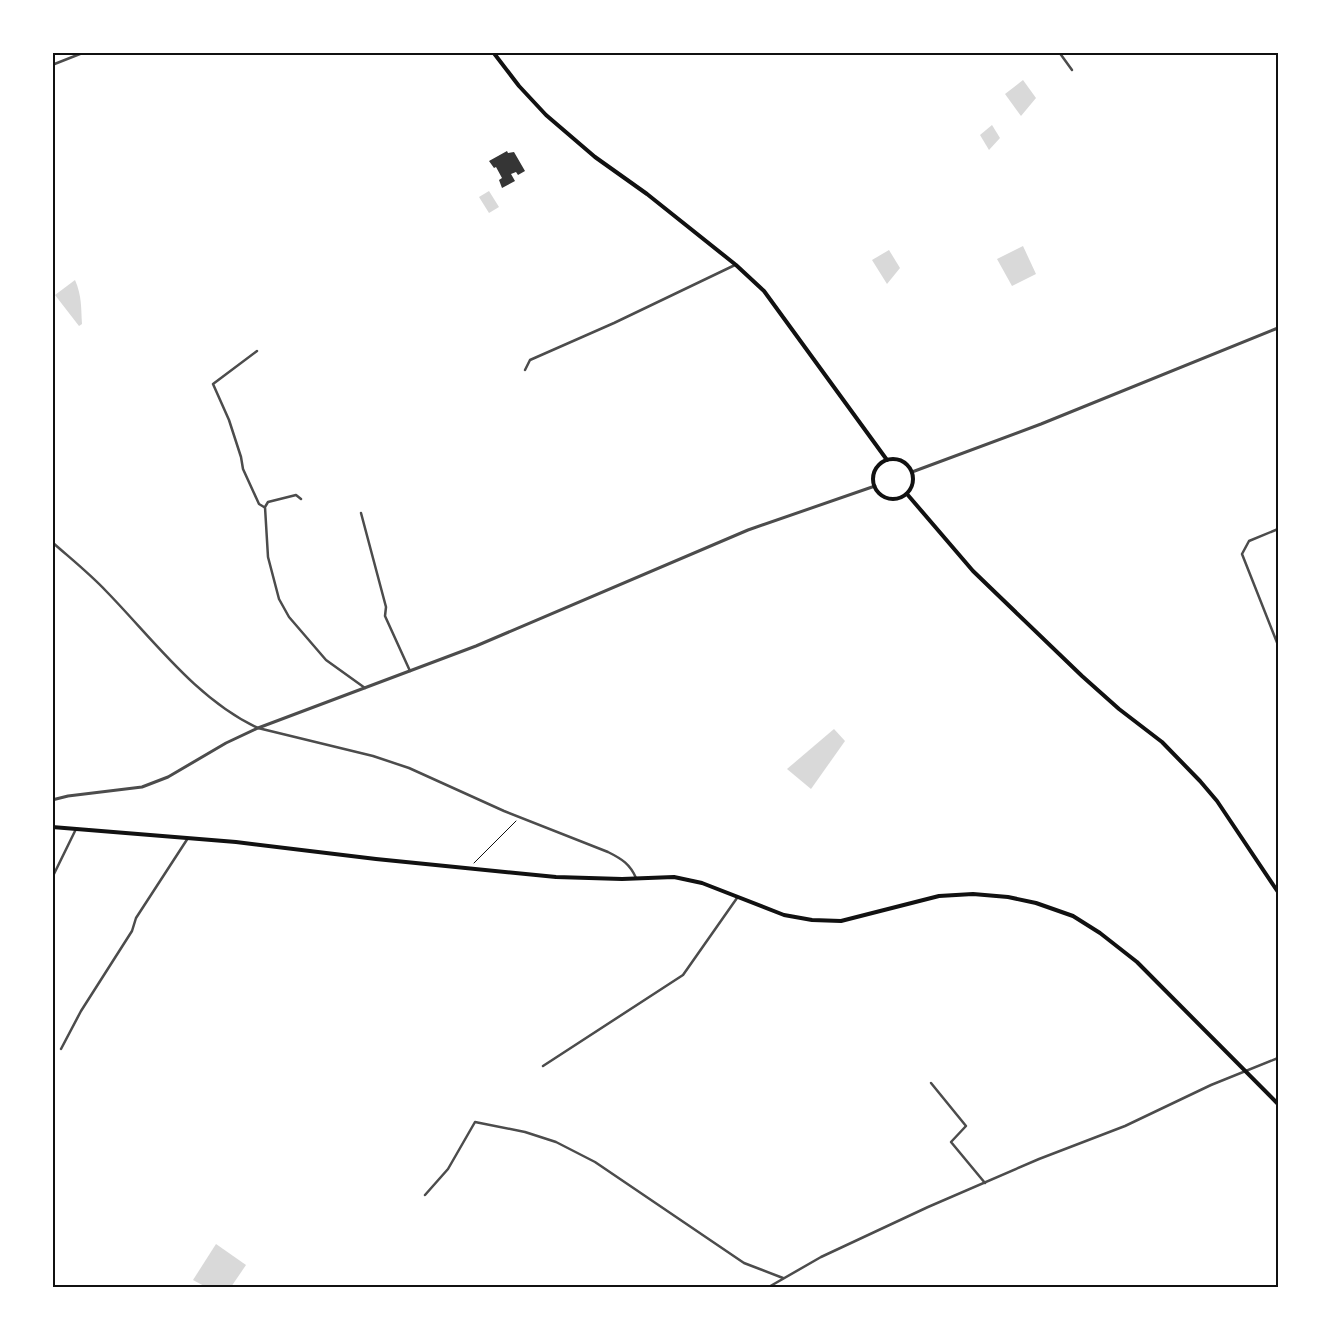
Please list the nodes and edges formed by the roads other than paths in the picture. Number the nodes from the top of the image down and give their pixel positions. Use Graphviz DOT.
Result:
graph roads {
  1 [pos="85,52"];
  2 [pos="492,52"];
  3 [pos="1058,52"];
  4 [pos="52,65"];
  5 [pos="1072,70"];
  6 [pos="735,264"];
  7 [pos="1278,328"];
  8 [pos="257,351"];
  9 [pos="525,370"];
  10 [pos="887,460"];
  11 [pos="912,472"];
  12 [pos="875,486"];
  13 [pos="907,494"];
  14 [pos="301,499"];
  15 [pos="265,508"];
  16 [pos="361,513"];
  17 [pos="1278,529"];
  18 [pos="52,542"];
  19 [pos="1278,645"];
  20 [pos="410,670"];
  21 [pos="365,688"];
  22 [pos="258,728"];
  23 [pos="52,800"];
  24 [pos="52,827"];
  25 [pos="76,829"];
  26 [pos="188,838"];
  27 [pos="52,878"];
  28 [pos="636,878"];
  29 [pos="1278,892"];
  30 [pos="737,898"];
  31 [pos="60,1049"];
  32 [pos="1278,1058"];
  33 [pos="543,1066"];
  34 [pos="1245,1072"];
  35 [pos="930,1083"];
  36 [pos="1278,1104"];
  37 [pos="985,1183"];
  38 [pos="425,1195"];
  39 [pos="784,1278"];
  40 [pos="767,1288"];
  1 -- 4 [label="street"];
  2 -- 6 [label="main road"];
  3 -- 5 [label="street"];
  6 -- 9 [label="street"];
  6 -- 10 [label="main road"];
  7 -- 11 [label="street"];
  8 -- 15 [label="street"];
  10 -- 11 [label="main road"];
  10 -- 12 [label="main road"];
  11 -- 13 [label="main road"];
  12 -- 13 [label="main road"];
  12 -- 20 [label="street"];
  13 -- 29 [label="main road"];
  14 -- 15 [label="street"];
  15 -- 21 [label="street"];
  16 -- 20 [label="street"];
  17 -- 19 [label="street"];
  18 -- 22 [label="street"];
  20 -- 21 [label="street"];
  21 -- 22 [label="street"];
  22 -- 23 [label="street"];
  22 -- 28 [label="street"];
  24 -- 25 [label="main road"];
  25 -- 26 [label="main road"];
  25 -- 27 [label="street"];
  26 -- 28 [label="main road"];
  26 -- 31 [label="street"];
  28 -- 30 [label="main road"];
  30 -- 33 [label="street"];
  30 -- 34 [label="main road"];
  32 -- 34 [label="street"];
  34 -- 36 [label="main road"];
  34 -- 37 [label="street"];
  35 -- 37 [label="street"];
  37 -- 39 [label="street"];
  38 -- 39 [label="street"];
  39 -- 40 [label="street"];
}
